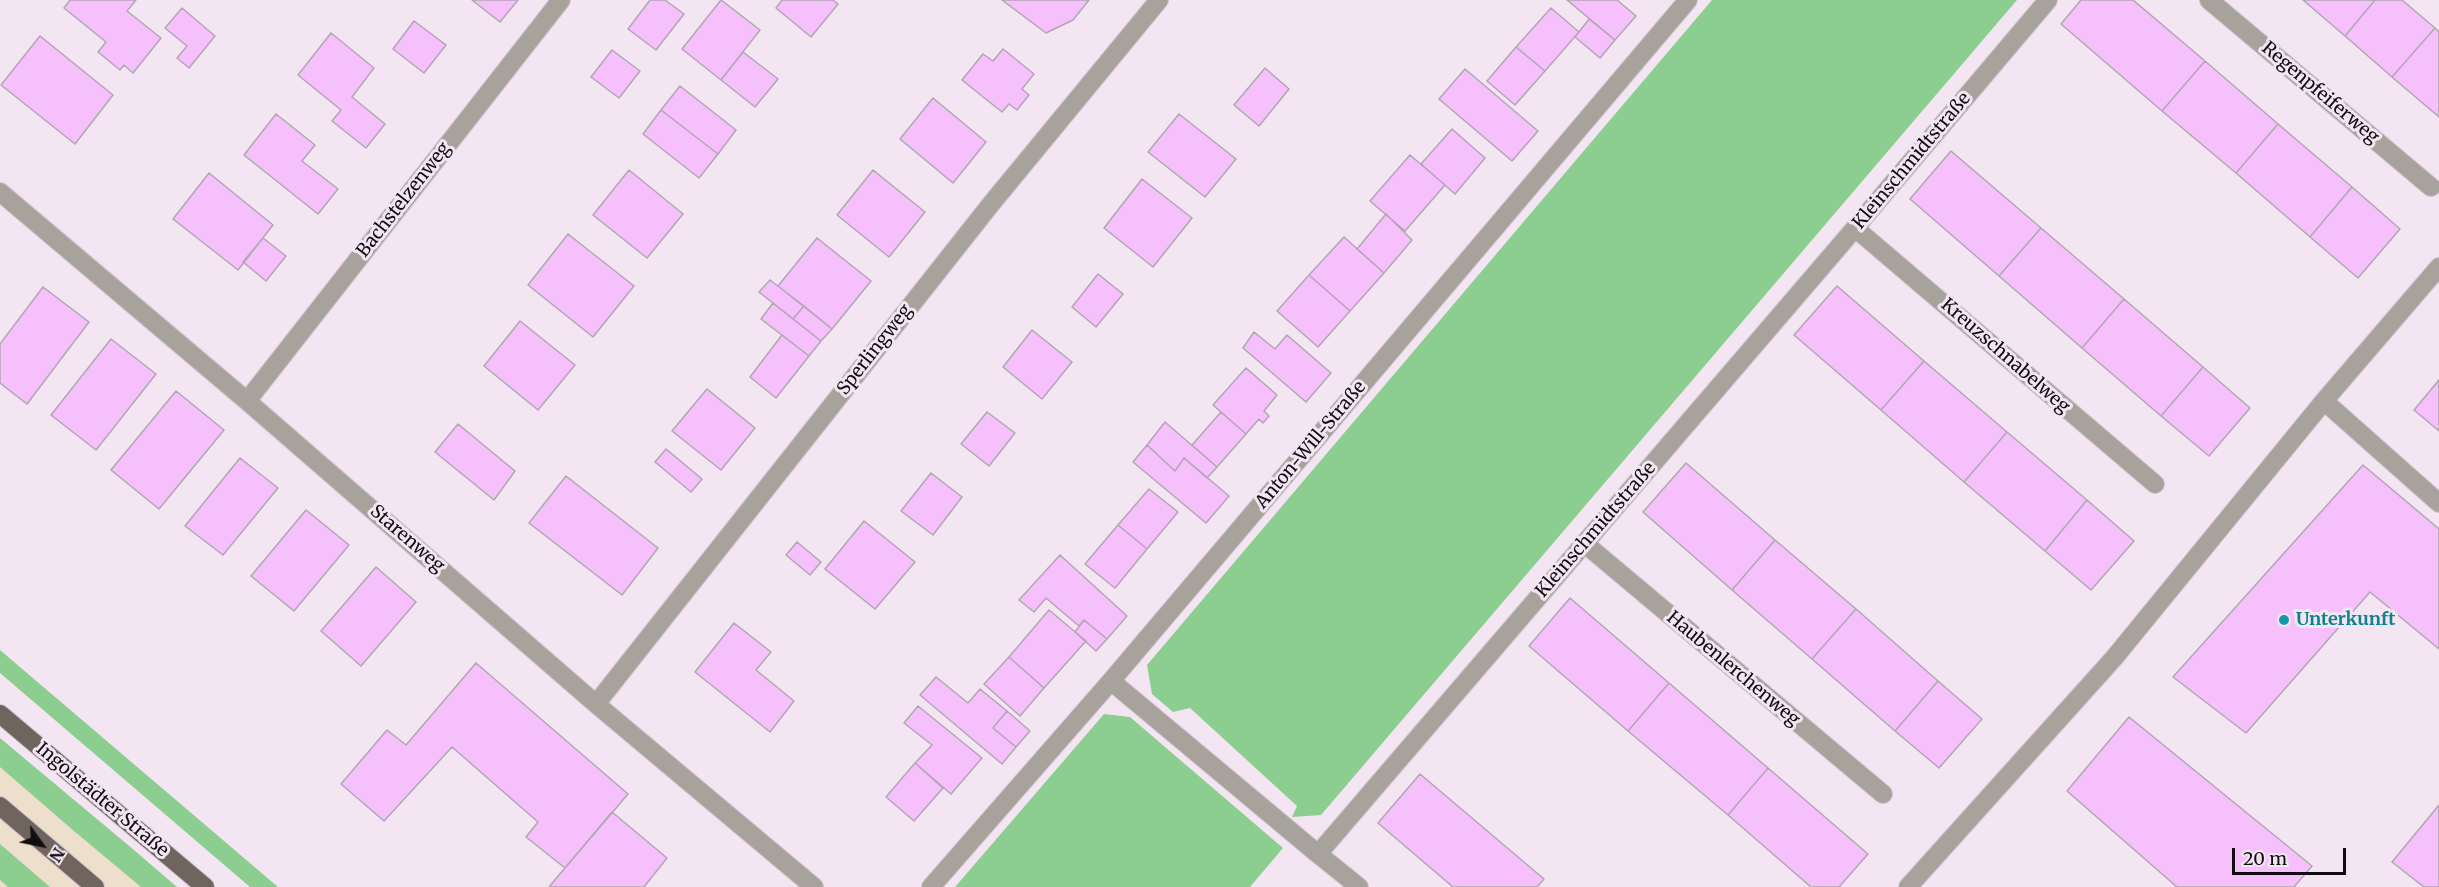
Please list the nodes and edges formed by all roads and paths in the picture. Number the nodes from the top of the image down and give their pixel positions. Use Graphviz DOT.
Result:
graph roads {
  1 [pos="561,0"];
  2 [pos="1159,0"];
  3 [pos="1688,0"];
  4 [pos="2048,0"];
  5 [pos="2209,0"];
  6 [pos="2431,187"];
  7 [pos="0,192"];
  8 [pos="1855,228"];
  9 [pos="2439,267"];
  10 [pos="247,401"];
  11 [pos="2324,401"];
  12 [pos="2155,484"];
  13 [pos="2439,503"];
  14 [pos="1584,543"];
  15 [pos="1111,681"];
  16 [pos="596,704"];
  17 [pos="0,714"];
  18 [pos="1883,794"];
  19 [pos="0,806"];
  20 [pos="1318,854"];
  21 [pos="94,887"];
  22 [pos="205,887"];
  23 [pos="814,887"];
  24 [pos="931,887"];
  25 [pos="1359,887"];
  26 [pos="1908,887"];
  1 -- 10 [label="street, Bachstelzenweg"];
  2 -- 16 [label="street, Sperlingweg"];
  3 -- 15 [label="street, Anton-Will-Straße"];
  4 -- 8 [label="street, Kleinschmidtstraße"];
  5 -- 6 [label="street, Regenpfeiferweg"];
  7 -- 10 [label="street, Starenweg"];
  8 -- 12 [label="street, Kreuzschnabelweg"];
  8 -- 14 [label="street, Kleinschmidtstraße"];
  9 -- 11 [label="street"];
  10 -- 16 [label="street, Starenweg"];
  11 -- 13 [label="street"];
  11 -- 26 [label="street"];
  14 -- 18 [label="street, Haubenlerchenweg"];
  14 -- 20 [label="street, Kleinschmidtstraße"];
  15 -- 20 [label="street"];
  15 -- 24 [label="street, Anton-Will-Straße"];
  16 -- 23 [label="street, Starenweg"];
  17 -- 22 [label="main road, Ingolstädter Straße"];
  19 -- 21 [label="main road"];
  20 -- 25 [label="street"];
}
